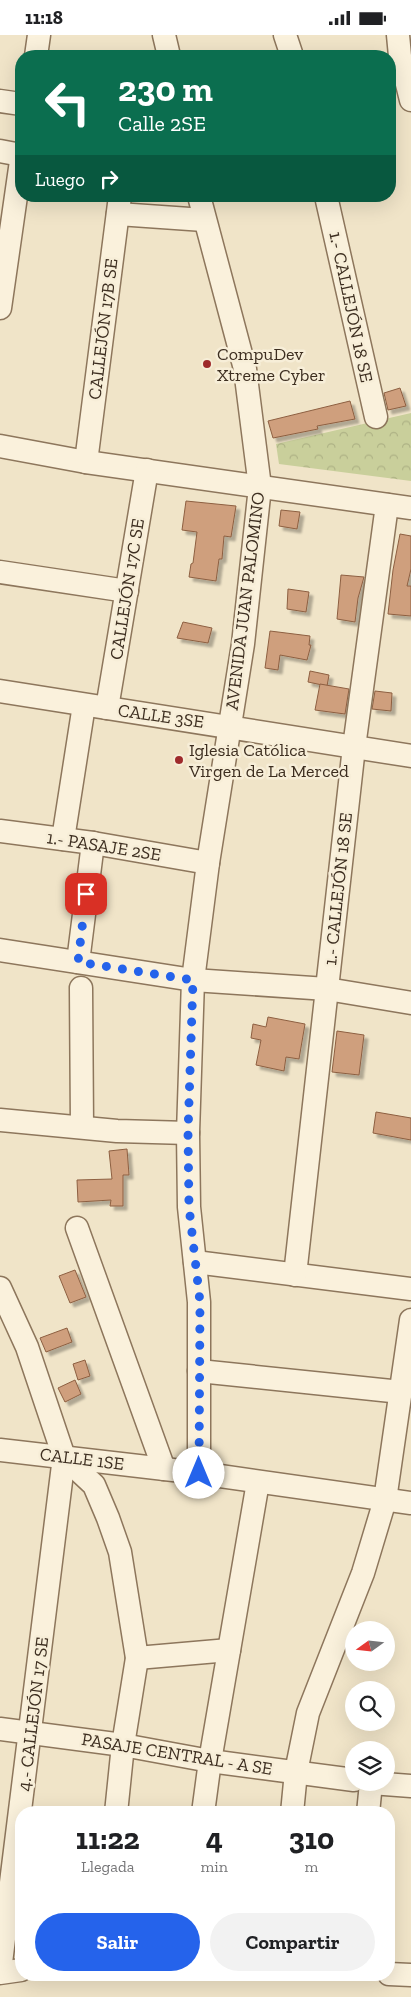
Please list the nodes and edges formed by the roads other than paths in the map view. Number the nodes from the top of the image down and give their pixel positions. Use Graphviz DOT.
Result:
graph roads {
  1 [pos="39,35"];
  2 [pos="164,35"];
  3 [pos="285,35"];
  4 [pos="398,35"];
  5 [pos="37,50"];
  6 [pos="168,50"];
  7 [pos="290,50"];
  8 [pos="411,100"];
  9 [pos="0,101"];
  10 [pos="15,103"];
  11 [pos="0,151"];
  12 [pos="15,154"];
  13 [pos="15,202"];
  14 [pos="200,202"];
  15 [pos="327,202"];
  16 [pos="119,205"];
  17 [pos="204,220"];
  18 [pos="0,309"];
  19 [pos="376,417"];
  20 [pos="0,446"];
  21 [pos="86,461"];
  22 [pos="147,469"];
  23 [pos="260,487"];
  24 [pos="387,505"];
  25 [pos="411,508"];
  26 [pos="0,572"];
  27 [pos="127,591"];
  28 [pos="0,691"];
  29 [pos="84,705"];
  30 [pos="107,708"];
  31 [pos="230,726"];
  32 [pos="354,747"];
  33 [pos="411,756"];
  34 [pos="0,831"];
  35 [pos="63,839"];
  36 [pos="93,843"];
  37 [pos="208,863"];
  38 [pos="0,950"];
  39 [pos="78,962"];
  40 [pos="193,980"];
  41 [pos="81,988"];
  42 [pos="328,989"];
  43 [pos="411,1003"];
  44 [pos="0,1120"];
  45 [pos="82,1127"];
  46 [pos="188,1133"];
  47 [pos="77,1228"];
  48 [pos="195,1263"];
  49 [pos="294,1275"];
  50 [pos="0,1288"];
  51 [pos="411,1289"];
  52 [pos="411,1320"];
  53 [pos="199,1371"];
  54 [pos="401,1391"];
  55 [pos="0,1450"];
  56 [pos="64,1457"];
  57 [pos="164,1469"];
  58 [pos="199,1473"];
  59 [pos="258,1482"];
  60 [pos="385,1500"];
  61 [pos="411,1503"];
  62 [pos="229,1649"];
  63 [pos="137,1658"];
  64 [pos="0,1729"];
  65 [pos="31,1733"];
  66 [pos="123,1745"];
  67 [pos="210,1761"];
  68 [pos="296,1772"];
  69 [pos="345,1779"];
  70 [pos="395,1785"];
  71 [pos="411,1786"];
  72 [pos="370,1791"];
  73 [pos="22,1806"];
  74 [pos="117,1806"];
  75 [pos="204,1806"];
  76 [pos="293,1806"];
  77 [pos="369,1806"];
  78 [pos="15,1856"];
  79 [pos="15,1971"];
  80 [pos="0,1972"];
  81 [pos="395,1975"];
  82 [pos="411,1975"];
  1 -- 5 [label="street"];
  2 -- 6 [label="street"];
  3 -- 7 [label="street"];
  4 -- 8 [label="street"];
  9 -- 10 [label="street"];
  11 -- 12 [label="street"];
  13 -- 18 [label="street"];
  14 -- 17 [label="street, AVENIDA JUAN PALOMINO"];
  15 -- 19 [label="street, 1.- CALLEJÓN 18 SE"];
  16 -- 17 [label="street"];
  16 -- 21 [label="street, CALLEJÓN 17B SE"];
  17 -- 23 [label="street, AVENIDA JUAN PALOMINO"];
  20 -- 21 [label="street"];
  21 -- 22 [label="street"];
  22 -- 23 [label="street"];
  22 -- 27 [label="street, CALLEJÓN 17C SE"];
  23 -- 24 [label="street"];
  23 -- 31 [label="street, AVENIDA JUAN PALOMINO"];
  24 -- 25 [label="street"];
  24 -- 32 [label="street, 1.- CALLEJÓN 18 SE"];
  26 -- 27 [label="street"];
  27 -- 30 [label="street, CALLEJÓN 17C SE"];
  28 -- 29 [label="street, CALLE 3SE"];
  29 -- 30 [label="street, CALLE 3SE"];
  29 -- 35 [label="street"];
  30 -- 31 [label="street, CALLE 3SE"];
  31 -- 32 [label="street, CALLE 3SE"];
  31 -- 37 [label="street, AVENIDA JUAN PALOMINO"];
  32 -- 33 [label="street, CALLE 3SE"];
  32 -- 42 [label="street, 1.- CALLEJÓN 18 SE"];
  34 -- 35 [label="street, 1.- PASAJE 2SE"];
  35 -- 36 [label="street, 1.- PASAJE 2SE"];
  36 -- 37 [label="street, 1.- PASAJE 2SE"];
  36 -- 39 [label="street"];
  37 -- 40 [label="street, AVENIDA JUAN PALOMINO"];
  38 -- 39 [label="street"];
  39 -- 40 [label="street"];
  40 -- 42 [label="street"];
  40 -- 46 [label="street, AVENIDA JUAN PALOMINO"];
  41 -- 45 [label="street"];
  42 -- 43 [label="street"];
  42 -- 49 [label="street, 1.- CALLEJÓN 18 SE"];
  44 -- 45 [label="street"];
  45 -- 46 [label="street"];
  46 -- 48 [label="street, AVENIDA JUAN PALOMINO"];
  47 -- 57 [label="street"];
  48 -- 49 [label="street"];
  48 -- 53 [label="street, AVENIDA JUAN PALOMINO"];
  49 -- 51 [label="street"];
  50 -- 56 [label="street"];
  52 -- 54 [label="street"];
  53 -- 54 [label="street"];
  53 -- 58 [label="street, AVENIDA JUAN PALOMINO"];
  54 -- 60 [label="street"];
  55 -- 56 [label="street, CALLE 1SE"];
  56 -- 57 [label="street, CALLE 1SE"];
  56 -- 63 [label="street"];
  56 -- 65 [label="street, 4.- CALLEJÓN 17 SE"];
  57 -- 58 [label="street, CALLE 1SE"];
  58 -- 59 [label="street, CALLE 1SE"];
  59 -- 60 [label="street, CALLE 1SE"];
  59 -- 62 [label="street"];
  60 -- 61 [label="street, CALLE 1SE"];
  60 -- 68 [label="street"];
  62 -- 63 [label="street"];
  62 -- 67 [label="street"];
  63 -- 66 [label="street"];
  64 -- 65 [label="street, PASAJE CENTRAL - A SE"];
  65 -- 66 [label="street, PASAJE CENTRAL - A SE"];
  65 -- 73 [label="street, 4.- CALLEJÓN 17 SE"];
  66 -- 67 [label="street, PASAJE CENTRAL - A SE"];
  66 -- 74 [label="street"];
  67 -- 68 [label="street, PASAJE CENTRAL - A SE"];
  67 -- 75 [label="street"];
  68 -- 69 [label="street, PASAJE CENTRAL - A SE"];
  68 -- 76 [label="street"];
  70 -- 71 [label="street"];
  72 -- 77 [label="street"];
  78 -- 80 [label="street, 4.- CALLEJÓN 17 SE"];
  79 -- 80 [label="street"];
  81 -- 82 [label="street"];
}
